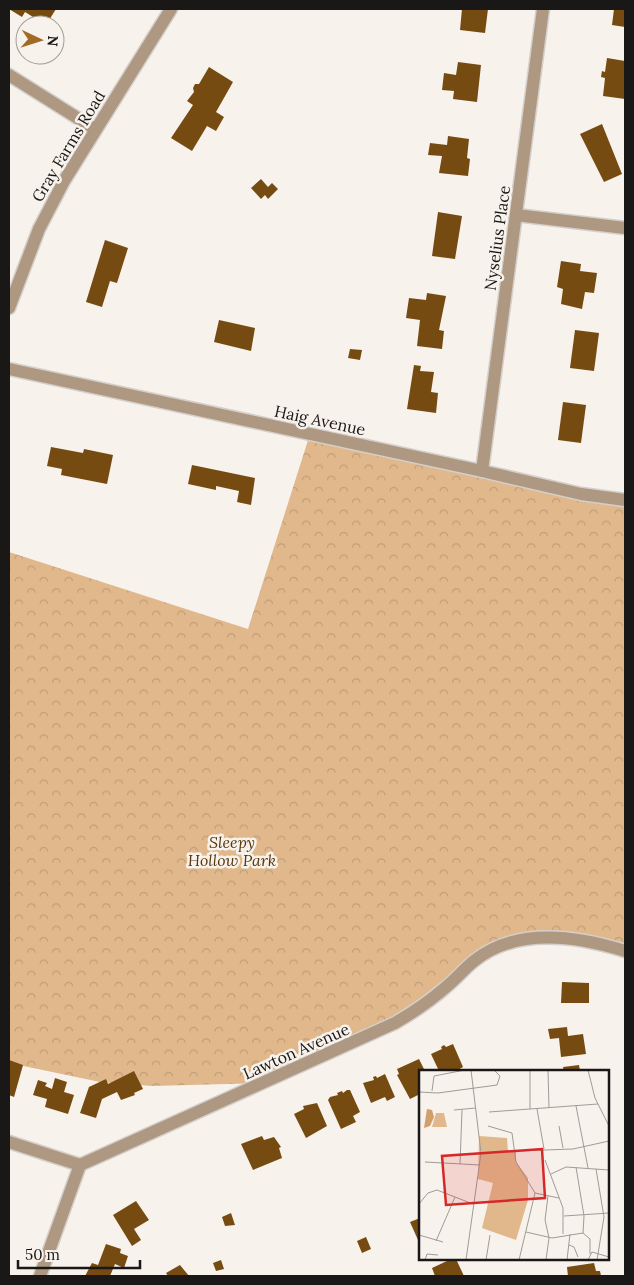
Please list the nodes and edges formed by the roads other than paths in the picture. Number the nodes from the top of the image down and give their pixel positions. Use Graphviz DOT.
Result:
graph roads {
  1 [pos="171,9"];
  2 [pos="543,9"];
  3 [pos="9,75"];
  4 [pos="95,129"];
  5 [pos="516,215"];
  6 [pos="625,228"];
  7 [pos="9,308"];
  8 [pos="9,369"];
  9 [pos="482,471"];
  10 [pos="625,500"];
  11 [pos="625,951"];
  12 [pos="9,1142"];
  13 [pos="80,1165"];
  14 [pos="40,1276"];
  1 -- 4 [label="street, Gray Farms Road"];
  2 -- 5 [label="street, Nyselius Place"];
  3 -- 4 [label="street"];
  4 -- 7 [label="street, Gray Farms Road"];
  5 -- 6 [label="street"];
  5 -- 9 [label="street, Nyselius Place"];
  8 -- 9 [label="street, Haig Avenue"];
  9 -- 10 [label="street, Haig Avenue"];
  11 -- 13 [label="street, Lawton Avenue"];
  12 -- 13 [label="street"];
  13 -- 14 [label="street"];
}
